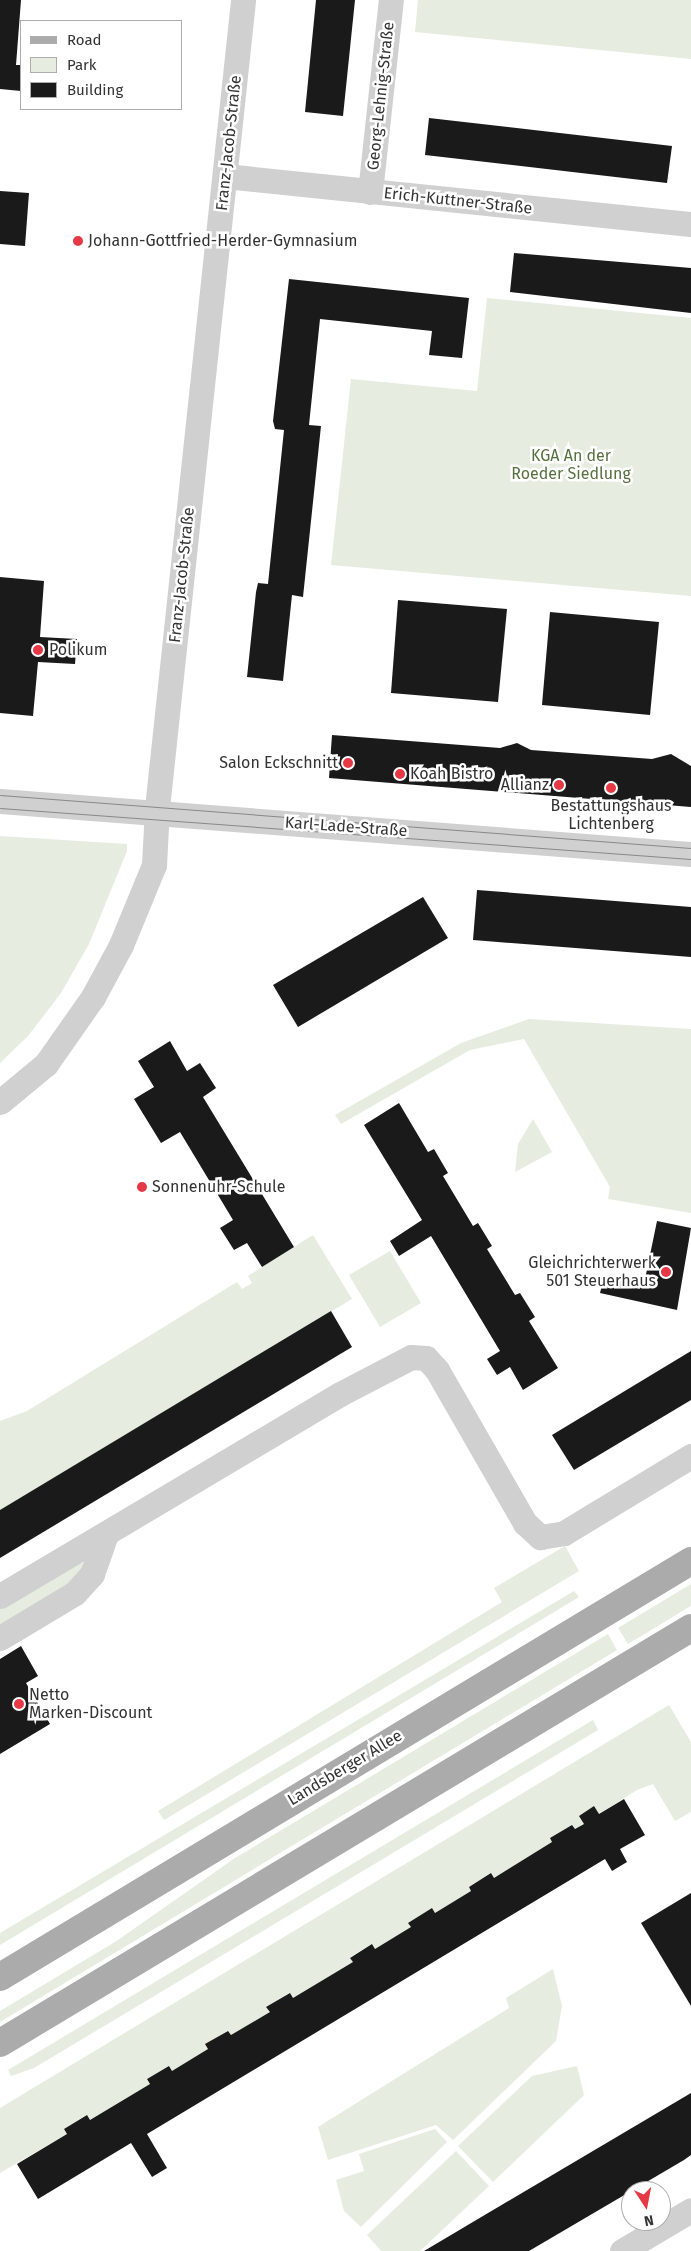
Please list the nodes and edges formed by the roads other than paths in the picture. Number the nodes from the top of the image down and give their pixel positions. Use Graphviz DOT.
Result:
graph roads {
  1 [pos="243,0"];
  2 [pos="391,0"];
  3 [pos="226,176"];
  4 [pos="370,192"];
  5 [pos="691,224"];
  6 [pos="0,801"];
  7 [pos="157,813"];
  8 [pos="691,854"];
  9 [pos="0,1102"];
  10 [pos="691,1456"];
  11 [pos="106,1534"];
  12 [pos="691,1561"];
  13 [pos="0,1596"];
  14 [pos="691,1628"];
  15 [pos="0,1638"];
  16 [pos="0,1977"];
  17 [pos="0,2043"];
  18 [pos="691,2210"];
  19 [pos="622,2251"];
  1 -- 3 [label="street, Franz-Jacob-Straße"];
  2 -- 4 [label="street, Georg-Lehnig-Straße"];
  3 -- 4 [label="street, Erich-Kuttner-Straße"];
  3 -- 7 [label="street, Franz-Jacob-Straße"];
  4 -- 5 [label="street, Erich-Kuttner-Straße"];
  6 -- 7 [label="street, Karl-Lade-Straße"];
  7 -- 8 [label="street, Karl-Lade-Straße"];
  7 -- 9 [label="street, Franz-Jacob-Straße"];
  10 -- 11 [label="street"];
  11 -- 13 [label="street"];
  11 -- 15 [label="street"];
  12 -- 16 [label="main road, Landsberger Allee"];
  14 -- 17 [label="main road"];
  18 -- 19 [label="street"];
}
